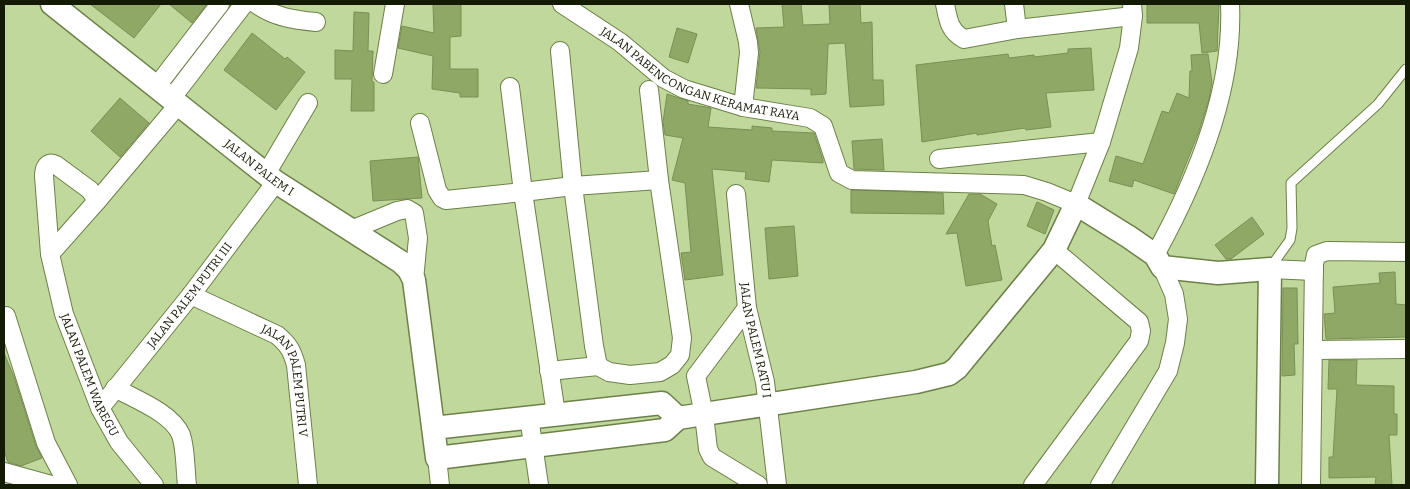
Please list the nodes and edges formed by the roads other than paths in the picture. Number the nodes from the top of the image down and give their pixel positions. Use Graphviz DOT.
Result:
graph roads {
  1 [pos="52,4"];
  2 [pos="220,4"];
  3 [pos="244,4"];
  4 [pos="256,4"];
  5 [pos="395,4"];
  6 [pos="562,4"];
  7 [pos="738,4"];
  8 [pos="945,4"];
  9 [pos="1014,4"];
  10 [pos="1230,4"];
  11 [pos="1133,10"];
  12 [pos="316,22"];
  13 [pos="1017,30"];
  14 [pos="560,51"];
  15 [pos="1406,69"];
  16 [pos="384,74"];
  17 [pos="510,87"];
  18 [pos="649,90"];
  19 [pos="168,97"];
  20 [pos="308,103"];
  21 [pos="743,107"];
  22 [pos="420,122"];
  23 [pos="1101,142"];
  24 [pos="939,159"];
  25 [pos="271,178"];
  26 [pos="660,180"];
  27 [pos="573,186"];
  28 [pos="523,192"];
  29 [pos="736,194"];
  30 [pos="97,201"];
  31 [pos="1076,204"];
  32 [pos="351,230"];
  33 [pos="1054,250"];
  34 [pos="1406,252"];
  35 [pos="50,254"];
  36 [pos="1165,264"];
  37 [pos="1270,269"];
  38 [pos="1314,271"];
  39 [pos="414,280"];
  40 [pos="191,295"];
  41 [pos="747,308"];
  42 [pos="6,316"];
  43 [pos="1314,350"];
  44 [pos="1406,350"];
  45 [pos="598,366"];
  46 [pos="549,371"];
  47 [pos="116,388"];
  48 [pos="767,404"];
  49 [pos="100,408"];
  50 [pos="610,408"];
  51 [pos="556,414"];
  52 [pos="704,415"];
  53 [pos="529,418"];
  54 [pos="678,418"];
  55 [pos="434,428"];
  56 [pos="614,436"];
  57 [pos="534,447"];
  58 [pos="437,458"];
  59 [pos="4,472"];
  60 [pos="51,485"];
  61 [pos="68,485"];
  62 [pos="154,485"];
  63 [pos="186,485"];
  64 [pos="308,485"];
  65 [pos="440,485"];
  66 [pos="539,485"];
  67 [pos="758,485"];
  68 [pos="777,485"];
  69 [pos="1032,485"];
  70 [pos="1100,485"];
  71 [pos="1267,485"];
  72 [pos="1311,485"];
  1 -- 19 [label="street, JALAN PALEM I"];
  2 -- 19 [label="street"];
  3 -- 19 [label="street"];
  4 -- 12 [label="street"];
  5 -- 16 [label="street"];
  6 -- 21 [label="street, JALAN PABENCONGAN KERAMAT RAYA"];
  7 -- 21 [label="street"];
  8 -- 13 [label="street"];
  9 -- 13 [label="street"];
  10 -- 36 [label="street"];
  11 -- 13 [label="street"];
  11 -- 23 [label="street"];
  14 -- 27 [label="street"];
  15 -- 37 [label="lane"];
  17 -- 28 [label="street"];
  18 -- 26 [label="street"];
  19 -- 25 [label="street, JALAN PALEM I"];
  19 -- 30 [label="street"];
  20 -- 25 [label="street, JALAN PALEM PUTRI III"];
  21 -- 31 [label="street, JALAN PABENCONGAN KERAMAT RAYA"];
  22 -- 28 [label="street"];
  23 -- 24 [label="street"];
  23 -- 31 [label="street"];
  25 -- 32 [label="street, JALAN PALEM I"];
  25 -- 40 [label="street, JALAN PALEM PUTRI III"];
  26 -- 27 [label="street"];
  26 -- 45 [label="street"];
  27 -- 28 [label="street"];
  27 -- 45 [label="street"];
  28 -- 46 [label="street"];
  29 -- 41 [label="street, JALAN PALEM RATU I"];
  30 -- 35 [label="street"];
  30 -- 35 [label="street, JALAN PALEM WAREGU"];
  31 -- 33 [label="street"];
  31 -- 36 [label="street"];
  32 -- 39 [label="street, JALAN PALEM I"];
  32 -- 39 [label="street"];
  33 -- 48 [label="street"];
  33 -- 69 [label="street"];
  34 -- 38 [label="street"];
  35 -- 49 [label="street, JALAN PALEM WAREGU"];
  36 -- 37 [label="street"];
  36 -- 70 [label="street"];
  37 -- 38 [label="street"];
  37 -- 71 [label="street"];
  38 -- 43 [label="street"];
  39 -- 55 [label="street"];
  40 -- 47 [label="street, JALAN PALEM PUTRI III"];
  40 -- 64 [label="street, JALAN PALEM PUTRI V"];
  41 -- 48 [label="street, JALAN PALEM RATU I"];
  41 -- 52 [label="street"];
  42 -- 61 [label="street"];
  43 -- 44 [label="street"];
  43 -- 72 [label="street"];
  45 -- 46 [label="street"];
  46 -- 51 [label="street"];
  47 -- 49 [label="street, JALAN PALEM PUTRI III"];
  47 -- 63 [label="street, JALAN PALEM WAREGU"];
  48 -- 52 [label="street"];
  48 -- 68 [label="street, JALAN PALEM RATU I"];
  49 -- 62 [label="street, JALAN PALEM WAREGU"];
  50 -- 51 [label="street"];
  50 -- 54 [label="street"];
  50 -- 56 [label="street"];
  51 -- 53 [label="street"];
  52 -- 54 [label="street"];
  52 -- 67 [label="street"];
  53 -- 55 [label="street"];
  53 -- 57 [label="street"];
  54 -- 56 [label="street"];
  55 -- 58 [label="street"];
  56 -- 57 [label="street"];
  57 -- 58 [label="street"];
  57 -- 66 [label="street"];
  58 -- 65 [label="street"];
  59 -- 60 [label="street"];
}
